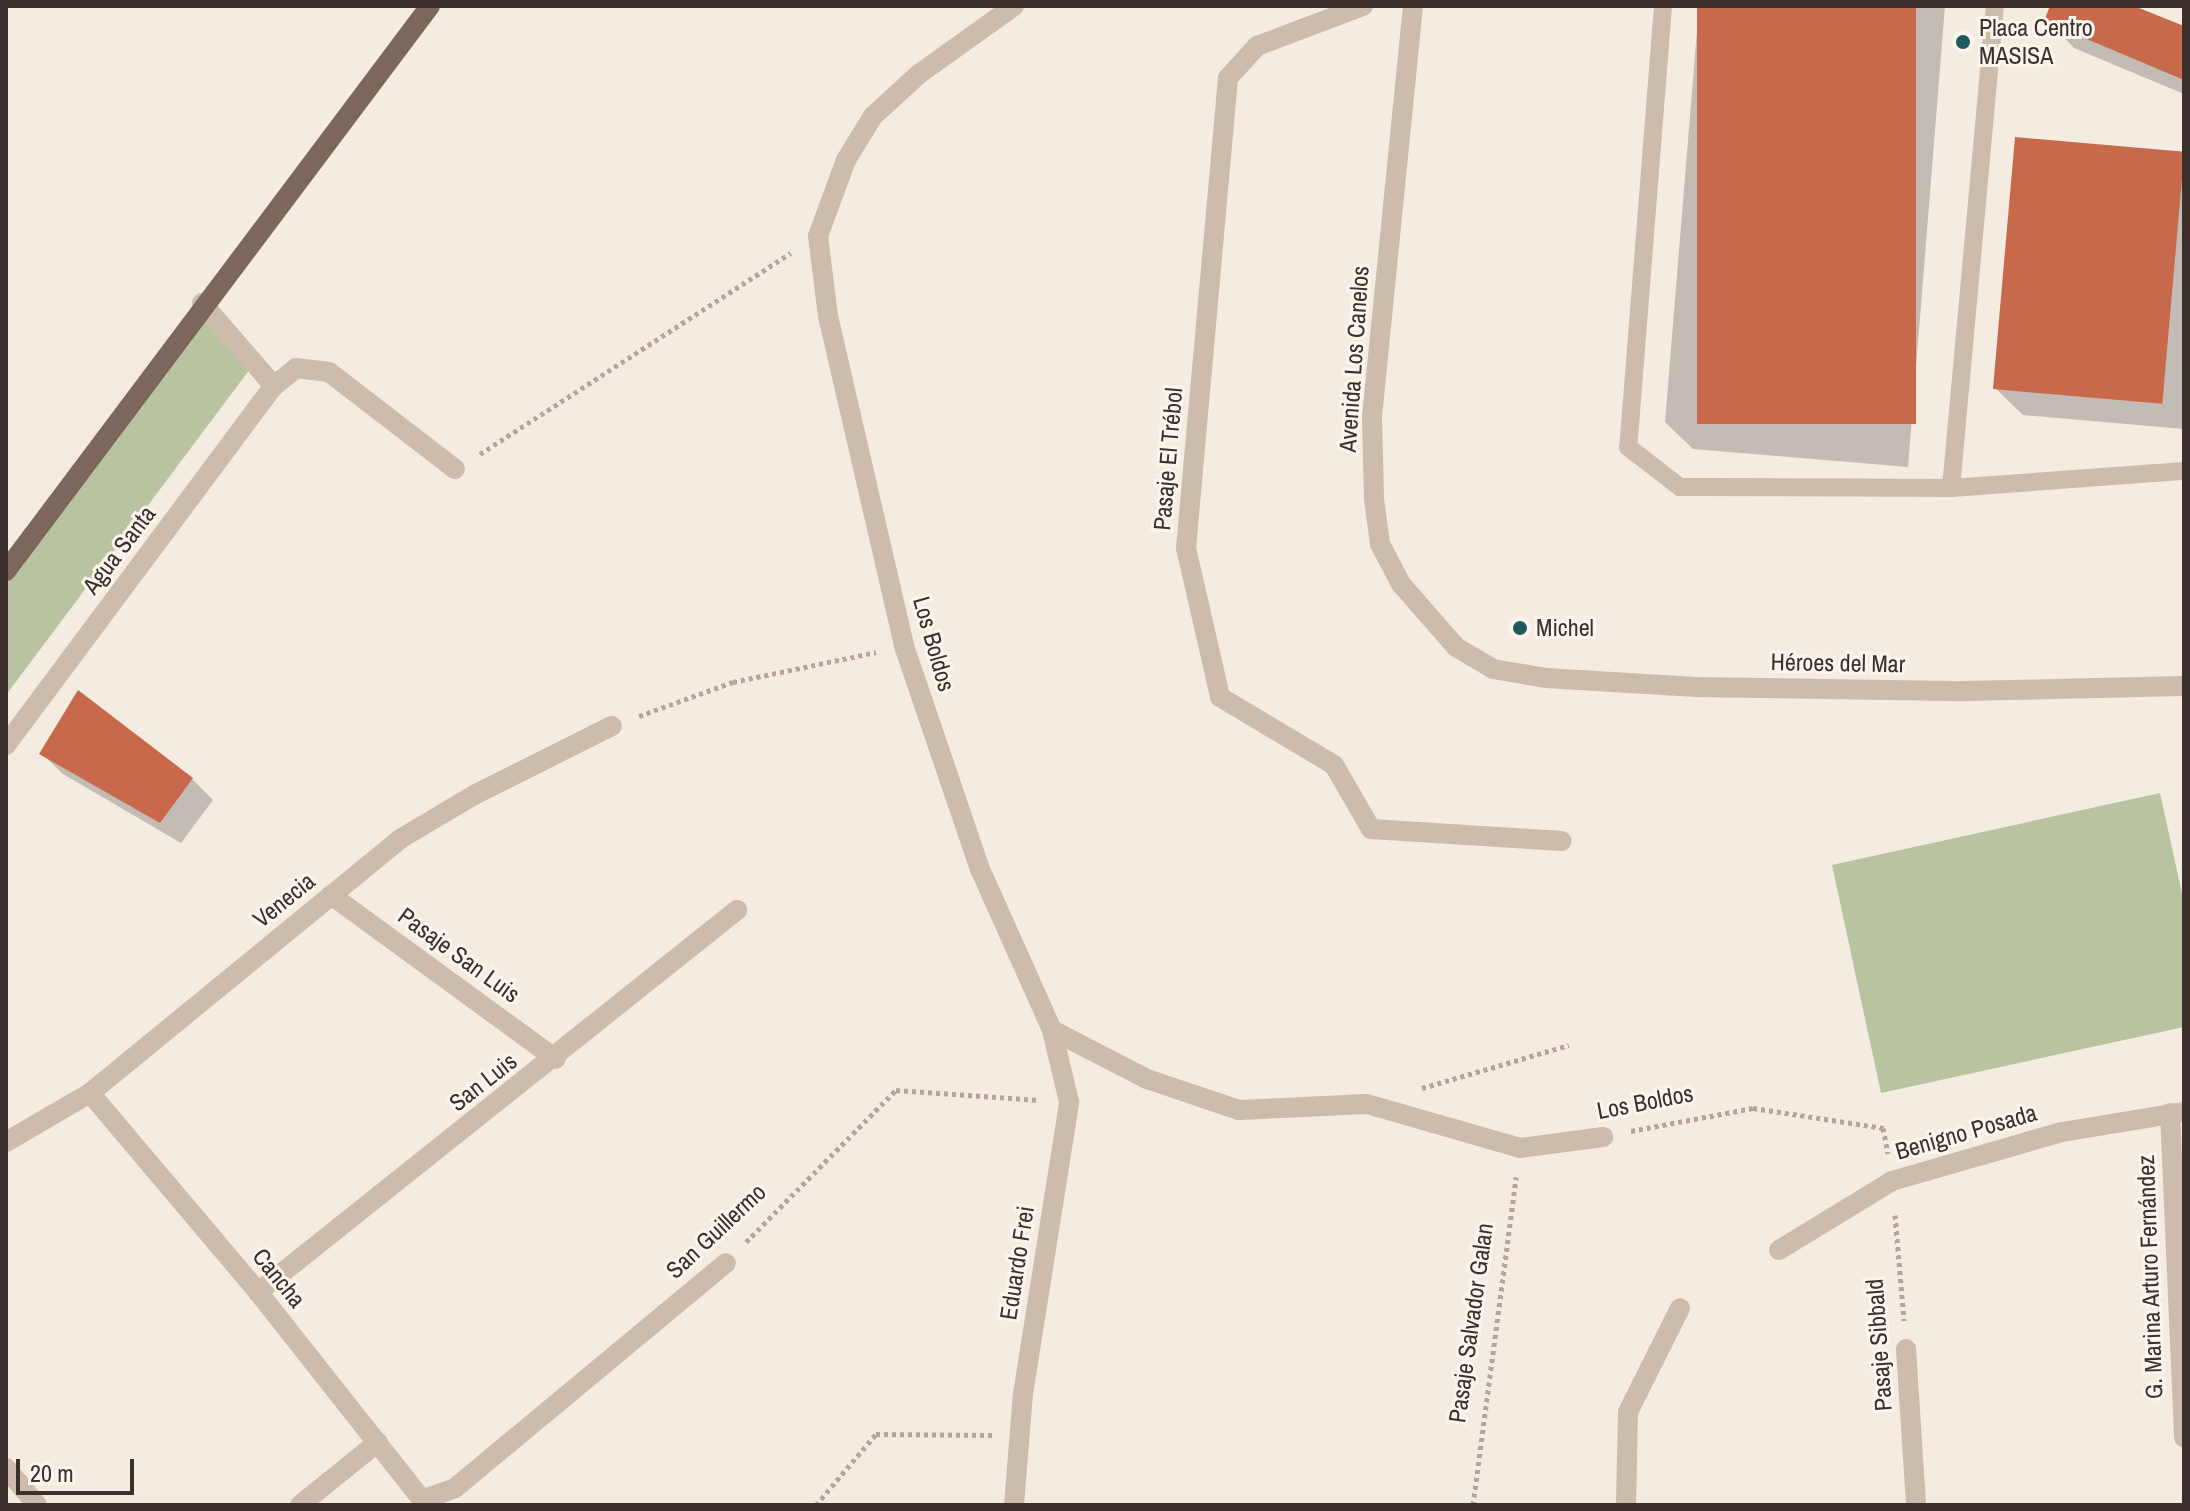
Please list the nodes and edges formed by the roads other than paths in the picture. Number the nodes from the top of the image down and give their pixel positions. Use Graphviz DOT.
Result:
graph roads {
  1 [pos="430,6"];
  2 [pos="1014,6"];
  3 [pos="1363,6"];
  4 [pos="1413,6"];
  5 [pos="1663,6"];
  6 [pos="1995,6"];
  7 [pos="202,303"];
  8 [pos="274,386"];
  9 [pos="455,469"];
  10 [pos="2184,471"];
  11 [pos="1951,488"];
  12 [pos="6,571"];
  13 [pos="1493,669"];
  14 [pos="2184,686"];
  15 [pos="612,726"];
  16 [pos="6,745"];
  17 [pos="1562,841"];
  18 [pos="331,895"];
  19 [pos="737,910"];
  20 [pos="1052,1030"];
  21 [pos="556,1059"];
  22 [pos="90,1093"];
  23 [pos="2177,1113"];
  24 [pos="1603,1137"];
  25 [pos="6,1142"];
  26 [pos="1779,1250"];
  27 [pos="726,1263"];
  28 [pos="258,1292"];
  29 [pos="1680,1308"];
  30 [pos="1906,1349"];
  31 [pos="2184,1438"];
  32 [pos="378,1442"];
  33 [pos="6,1468"];
  34 [pos="422,1500"];
  35 [pos="37,1505"];
  36 [pos="300,1505"];
  37 [pos="1014,1505"];
  38 [pos="1626,1505"];
  39 [pos="1916,1505"];
  1 -- 7 [label="main road"];
  2 -- 20 [label="street, Los Boldos"];
  3 -- 17 [label="street, Pasaje El Trébol"];
  4 -- 13 [label="street, Avenida Los Canelos"];
  5 -- 11 [label="lane"];
  6 -- 11 [label="lane"];
  7 -- 8 [label="street"];
  7 -- 12 [label="main road"];
  8 -- 9 [label="street, Agua Santa"];
  8 -- 16 [label="street, Agua Santa"];
  10 -- 11 [label="lane"];
  13 -- 14 [label="street, Héroes del Mar"];
  15 -- 18 [label="street, Venecia"];
  18 -- 21 [label="street, Pasaje San Luis"];
  18 -- 22 [label="street, Venecia"];
  19 -- 21 [label="street, San Luis"];
  20 -- 24 [label="street, Los Boldos"];
  20 -- 37 [label="street, Eduardo Frei"];
  21 -- 28 [label="street, San Luis"];
  22 -- 25 [label="street, Venecia"];
  22 -- 28 [label="street, Cancha"];
  23 -- 26 [label="street, Benigno Posada"];
  23 -- 31 [label="street, G. Marina Arturo Fernández"];
  27 -- 34 [label="street, San Guillermo"];
  28 -- 32 [label="street, Cancha"];
  29 -- 38 [label="street"];
  30 -- 39 [label="street, Pasaje Sibbald"];
  32 -- 34 [label="street, Cancha"];
  32 -- 36 [label="street"];
  33 -- 35 [label="street"];
}
